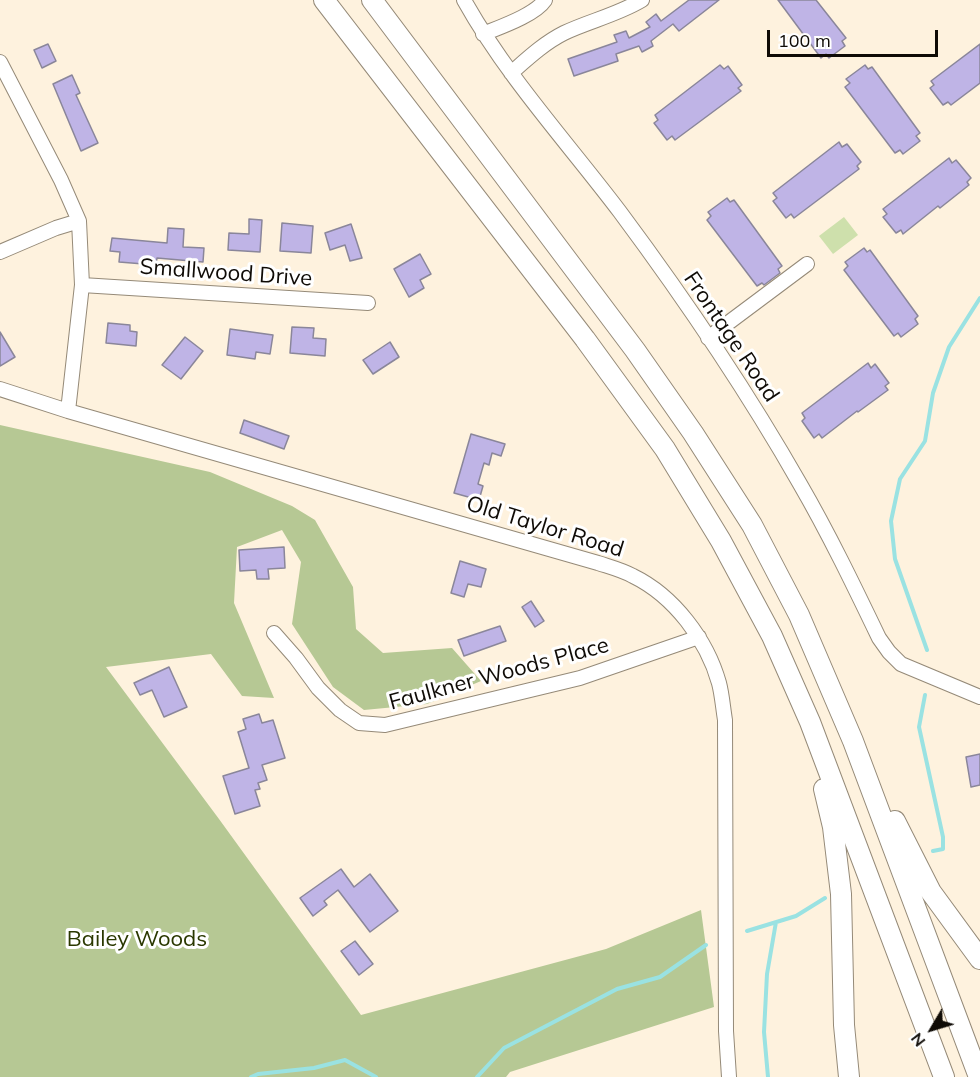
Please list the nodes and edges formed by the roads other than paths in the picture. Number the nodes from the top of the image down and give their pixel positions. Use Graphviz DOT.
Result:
graph roads {
  1 [pos="323,0"];
  2 [pos="372,0"];
  3 [pos="464,0"];
  4 [pos="544,0"];
  5 [pos="642,0"];
  6 [pos="483,34"];
  7 [pos="0,62"];
  8 [pos="510,73"];
  9 [pos="79,221"];
  10 [pos="0,252"];
  11 [pos="807,264"];
  12 [pos="82,285"];
  13 [pos="368,303"];
  14 [pos="708,338"];
  15 [pos="0,389"];
  16 [pos="68,411"];
  17 [pos="274,633"];
  18 [pos="699,638"];
  19 [pos="980,697"];
  20 [pos="810,722"];
  21 [pos="853,741"];
  22 [pos="980,959"];
  23 [pos="729,1077"];
  24 [pos="849,1077"];
  25 [pos="944,1077"];
  26 [pos="979,1077"];
  1 -- 20 [label="highway"];
  2 -- 21 [label="highway"];
  3 -- 6 [label="street, Frontage Road"];
  4 -- 6 [label="street"];
  5 -- 8 [label="street"];
  6 -- 8 [label="street, Frontage Road"];
  7 -- 9 [label="street"];
  8 -- 14 [label="street, Frontage Road"];
  9 -- 10 [label="street"];
  9 -- 12 [label="street"];
  11 -- 14 [label="street"];
  12 -- 13 [label="street, Smallwood Drive"];
  12 -- 16 [label="street"];
  14 -- 19 [label="street, Frontage Road"];
  15 -- 16 [label="street, Old Taylor Road"];
  16 -- 18 [label="street, Old Taylor Road"];
  17 -- 18 [label="street, Faulkner Woods Place"];
  18 -- 23 [label="street, Old Taylor Road"];
  20 -- 24 [label="highway"];
  20 -- 25 [label="highway"];
  21 -- 22 [label="highway"];
  21 -- 26 [label="highway"];
}
